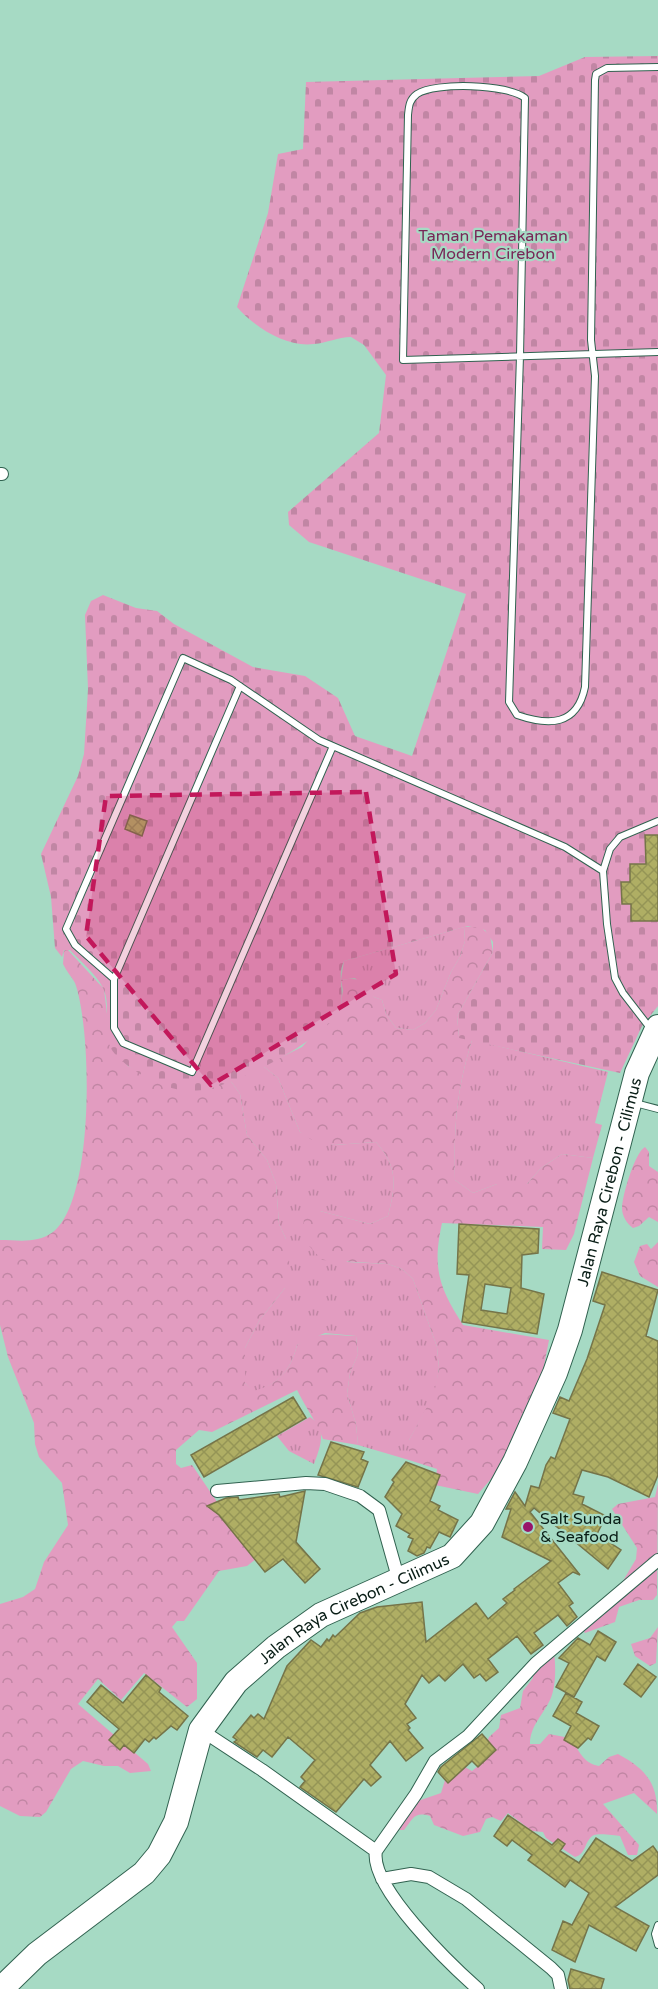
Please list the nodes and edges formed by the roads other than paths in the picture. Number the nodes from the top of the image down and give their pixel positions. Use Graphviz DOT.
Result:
graph roads {
  1 [pos="658,67"];
  2 [pos="658,352"];
  3 [pos="592,354"];
  4 [pos="520,356"];
  5 [pos="240,686"];
  6 [pos="333,747"];
  7 [pos="658,821"];
  8 [pos="603,871"];
  9 [pos="114,979"];
  10 [pos="656,1030"];
  11 [pos="629,1101"];
  12 [pos="658,1109"];
  13 [pos="217,1491"];
  14 [pos="658,1560"];
  15 [pos="399,1581"];
  16 [pos="201,1730"];
  17 [pos="376,1851"];
  18 [pos="382,1879"];
  19 [pos="658,1925"];
  20 [pos="658,1945"];
  21 [pos="0,1989"];
  22 [pos="478,1989"];
  23 [pos="561,1989"];
  1 -- 3 [label="lane"];
  2 -- 3 [label="lane"];
  3 -- 4 [label="lane"];
  3 -- 4 [label="lane"];
  4 -- 4 [label="lane"];
  5 -- 6 [label="lane"];
  5 -- 9 [label="lane"];
  5 -- 9 [label="lane"];
  6 -- 8 [label="lane"];
  6 -- 9 [label="lane"];
  7 -- 8 [label="lane"];
  8 -- 10 [label="lane"];
  10 -- 11 [label="highway, Jalan Raya Cirebon - Cilimus"];
  11 -- 12 [label="lane"];
  11 -- 15 [label="highway, Jalan Raya Cirebon - Cilimus"];
  13 -- 15 [label="street"];
  14 -- 17 [label="street"];
  15 -- 16 [label="highway, Jalan Raya Cirebon - Cilimus"];
  16 -- 17 [label="street"];
  16 -- 21 [label="highway, Jalan Raya Cirebon - Cilimus"];
  17 -- 18 [label="street"];
  18 -- 22 [label="street"];
  18 -- 23 [label="street"];
  19 -- 20 [label="lane"];
}
